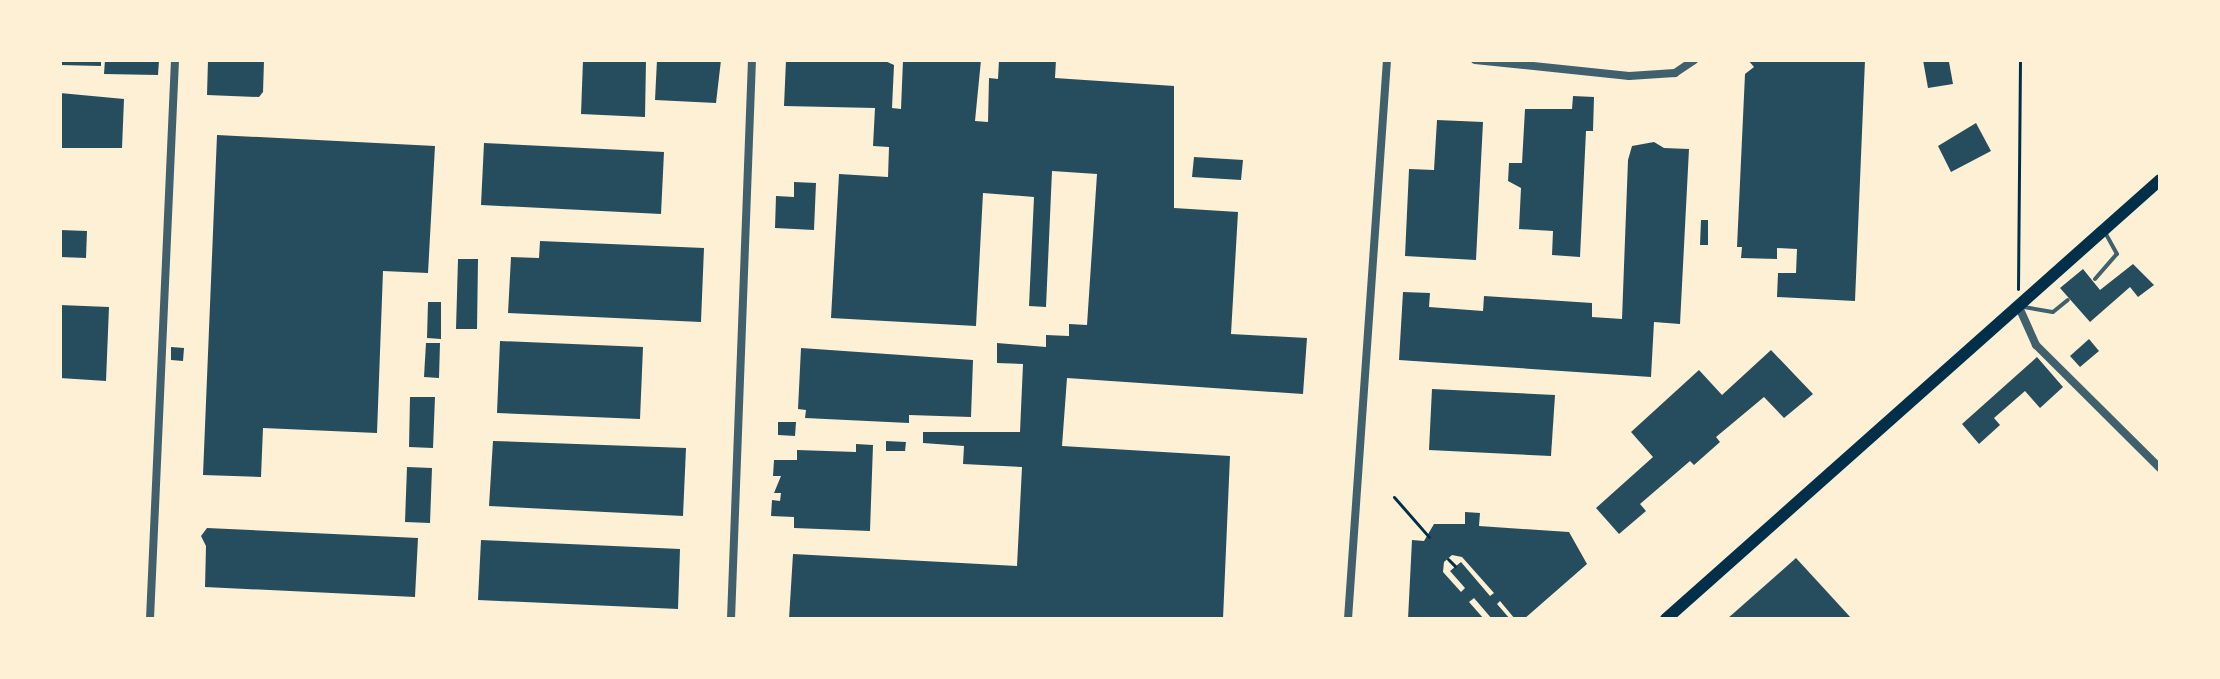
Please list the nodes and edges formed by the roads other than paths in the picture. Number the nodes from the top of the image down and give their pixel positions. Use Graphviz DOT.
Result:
graph roads {
  1 [pos="175,60"];
  2 [pos="752,60"];
  3 [pos="1387,60"];
  4 [pos="1475,60"];
  5 [pos="1694,60"];
  6 [pos="2160,180"];
  7 [pos="2103,230"];
  8 [pos="2095,279"];
  9 [pos="2068,300"];
  10 [pos="2018,305"];
  11 [pos="2160,452"];
  12 [pos="2152,459"];
  13 [pos="2160,468"];
  14 [pos="150,619"];
  15 [pos="731,619"];
  16 [pos="1348,619"];
  17 [pos="1666,619"];
  1 -- 14 [label="street"];
  2 -- 15 [label="street"];
  3 -- 16 [label="street"];
  4 -- 5 [label="street"];
  6 -- 7 [label="main road"];
  7 -- 8 [label="lane"];
  7 -- 10 [label="main road"];
  9 -- 10 [label="lane"];
  10 -- 12 [label="street"];
  10 -- 17 [label="main road"];
  11 -- 12 [label="street"];
  12 -- 13 [label="street"];
}
